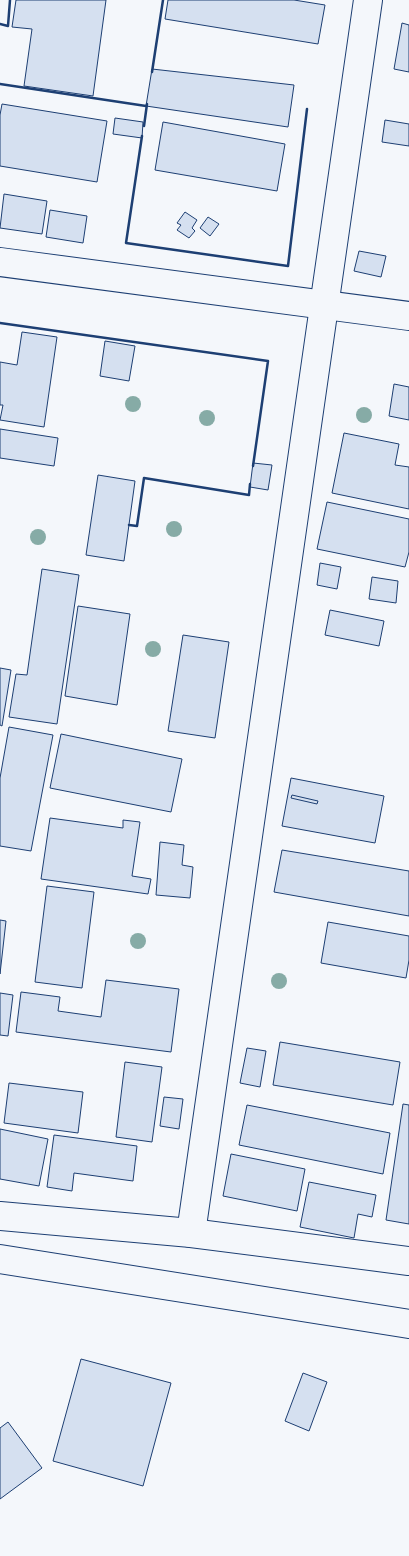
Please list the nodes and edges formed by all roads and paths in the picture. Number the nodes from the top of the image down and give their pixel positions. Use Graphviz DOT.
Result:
graph roads {
  1 [pos="368,0"];
  2 [pos="0,262"];
  3 [pos="323,305"];
  4 [pos="409,316"];
  5 [pos="0,1216"];
  6 [pos="191,1234"];
  7 [pos="0,1259"];
  8 [pos="409,1261"];
  9 [pos="409,1324"];
  1 -- 3 [label="street"];
  2 -- 3 [label="street"];
  3 -- 4 [label="street"];
  3 -- 6 [label="street"];
  5 -- 6 [label="street"];
  6 -- 8 [label="street"];
  7 -- 9 [label="street"];
}
